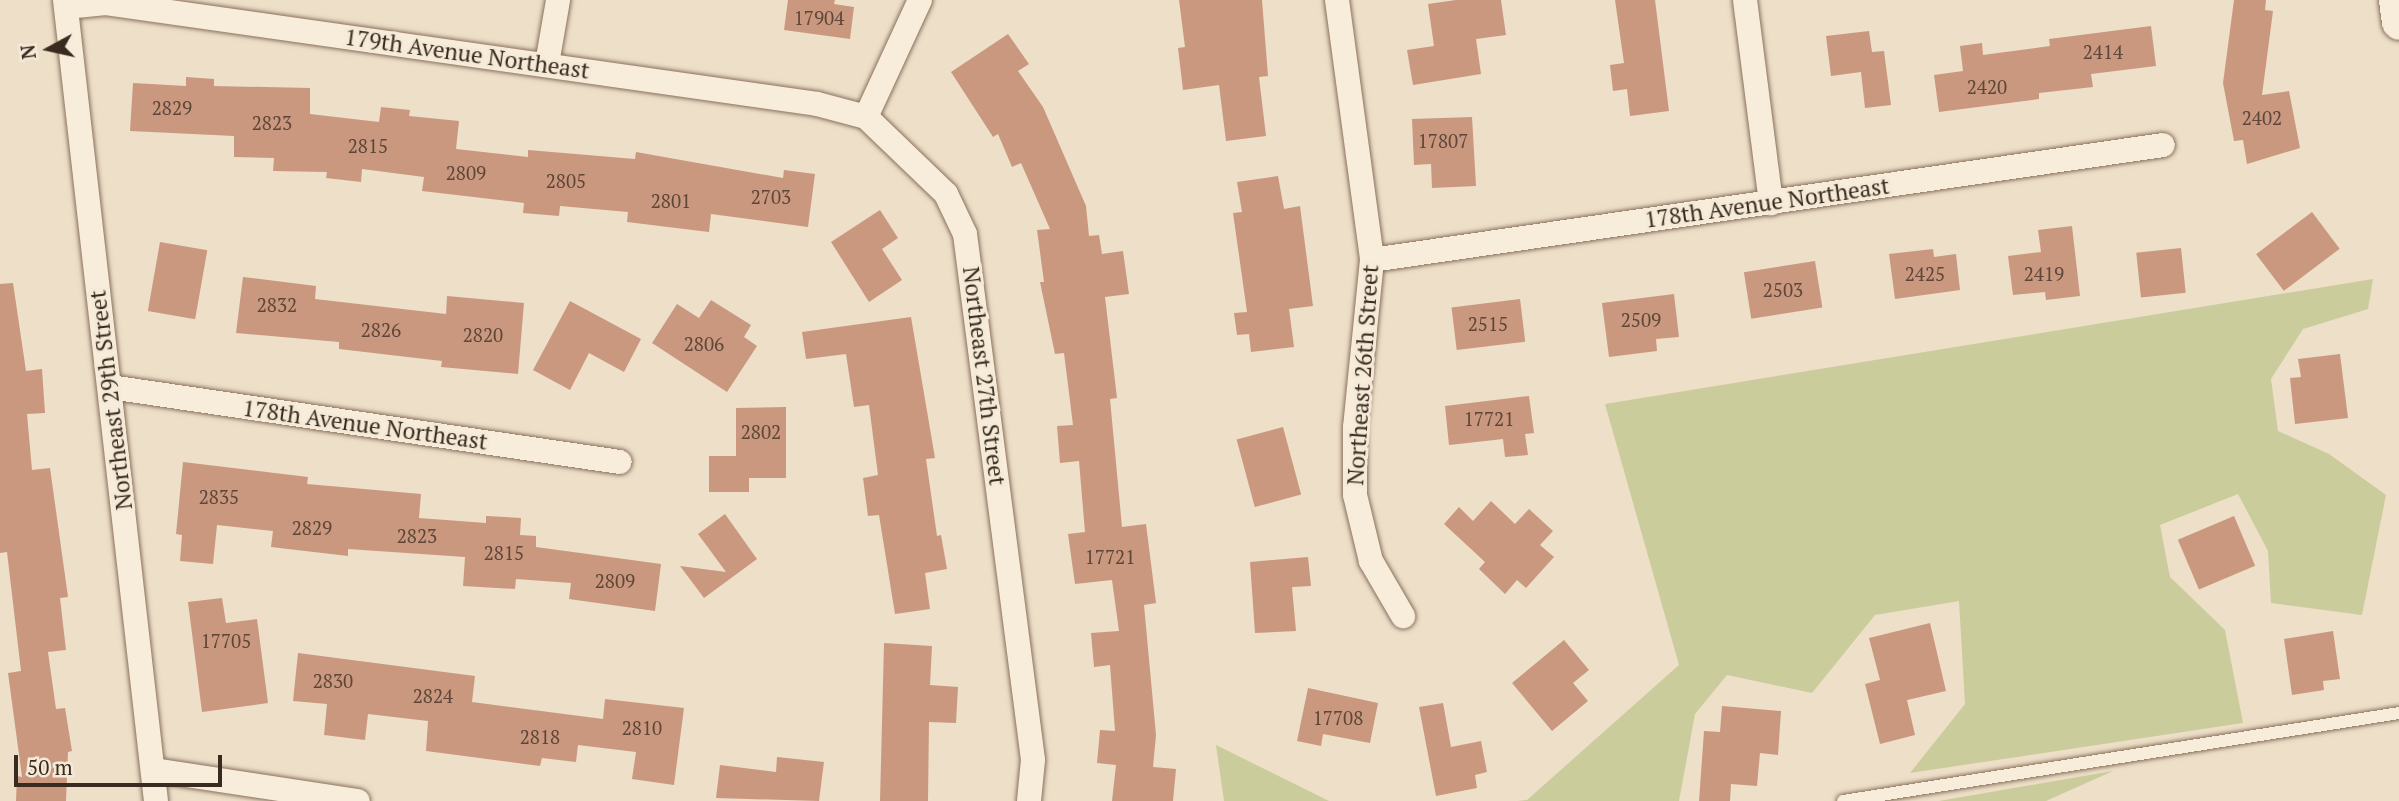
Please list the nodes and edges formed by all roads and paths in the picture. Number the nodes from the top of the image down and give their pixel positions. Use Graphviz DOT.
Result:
graph roads {
  1 [pos="558,0"];
  2 [pos="920,0"];
  3 [pos="1338,0"];
  4 [pos="1745,0"];
  5 [pos="2396,0"];
  6 [pos="65,4"];
  7 [pos="2399,22"];
  8 [pos="547,64"];
  9 [pos="866,117"];
  10 [pos="2163,145"];
  11 [pos="1771,203"];
  12 [pos="1372,260"];
  13 [pos="110,387"];
  14 [pos="620,462"];
  15 [pos="1403,615"];
  16 [pos="2399,713"];
  17 [pos="153,770"];
  18 [pos="156,801"];
  19 [pos="358,801"];
  20 [pos="1029,801"];
  21 [pos="1843,801"];
  1 -- 8 [label="street"];
  2 -- 9 [label="street"];
  3 -- 12 [label="street, Northeast 26th Street"];
  4 -- 11 [label="street"];
  5 -- 7 [label="main road"];
  6 -- 8 [label="street, 179th Avenue Northeast"];
  6 -- 13 [label="street, Northeast 29th Street"];
  8 -- 9 [label="street, 179th Avenue Northeast"];
  9 -- 20 [label="street, Northeast 27th Street"];
  10 -- 11 [label="street, 178th Avenue Northeast"];
  11 -- 12 [label="street, 178th Avenue Northeast"];
  12 -- 15 [label="street, Northeast 26th Street"];
  13 -- 14 [label="street, 178th Avenue Northeast"];
  13 -- 17 [label="street, Northeast 29th Street"];
  16 -- 21 [label="lane"];
  17 -- 18 [label="street, Northeast 29th Street"];
  17 -- 19 [label="street"];
}
